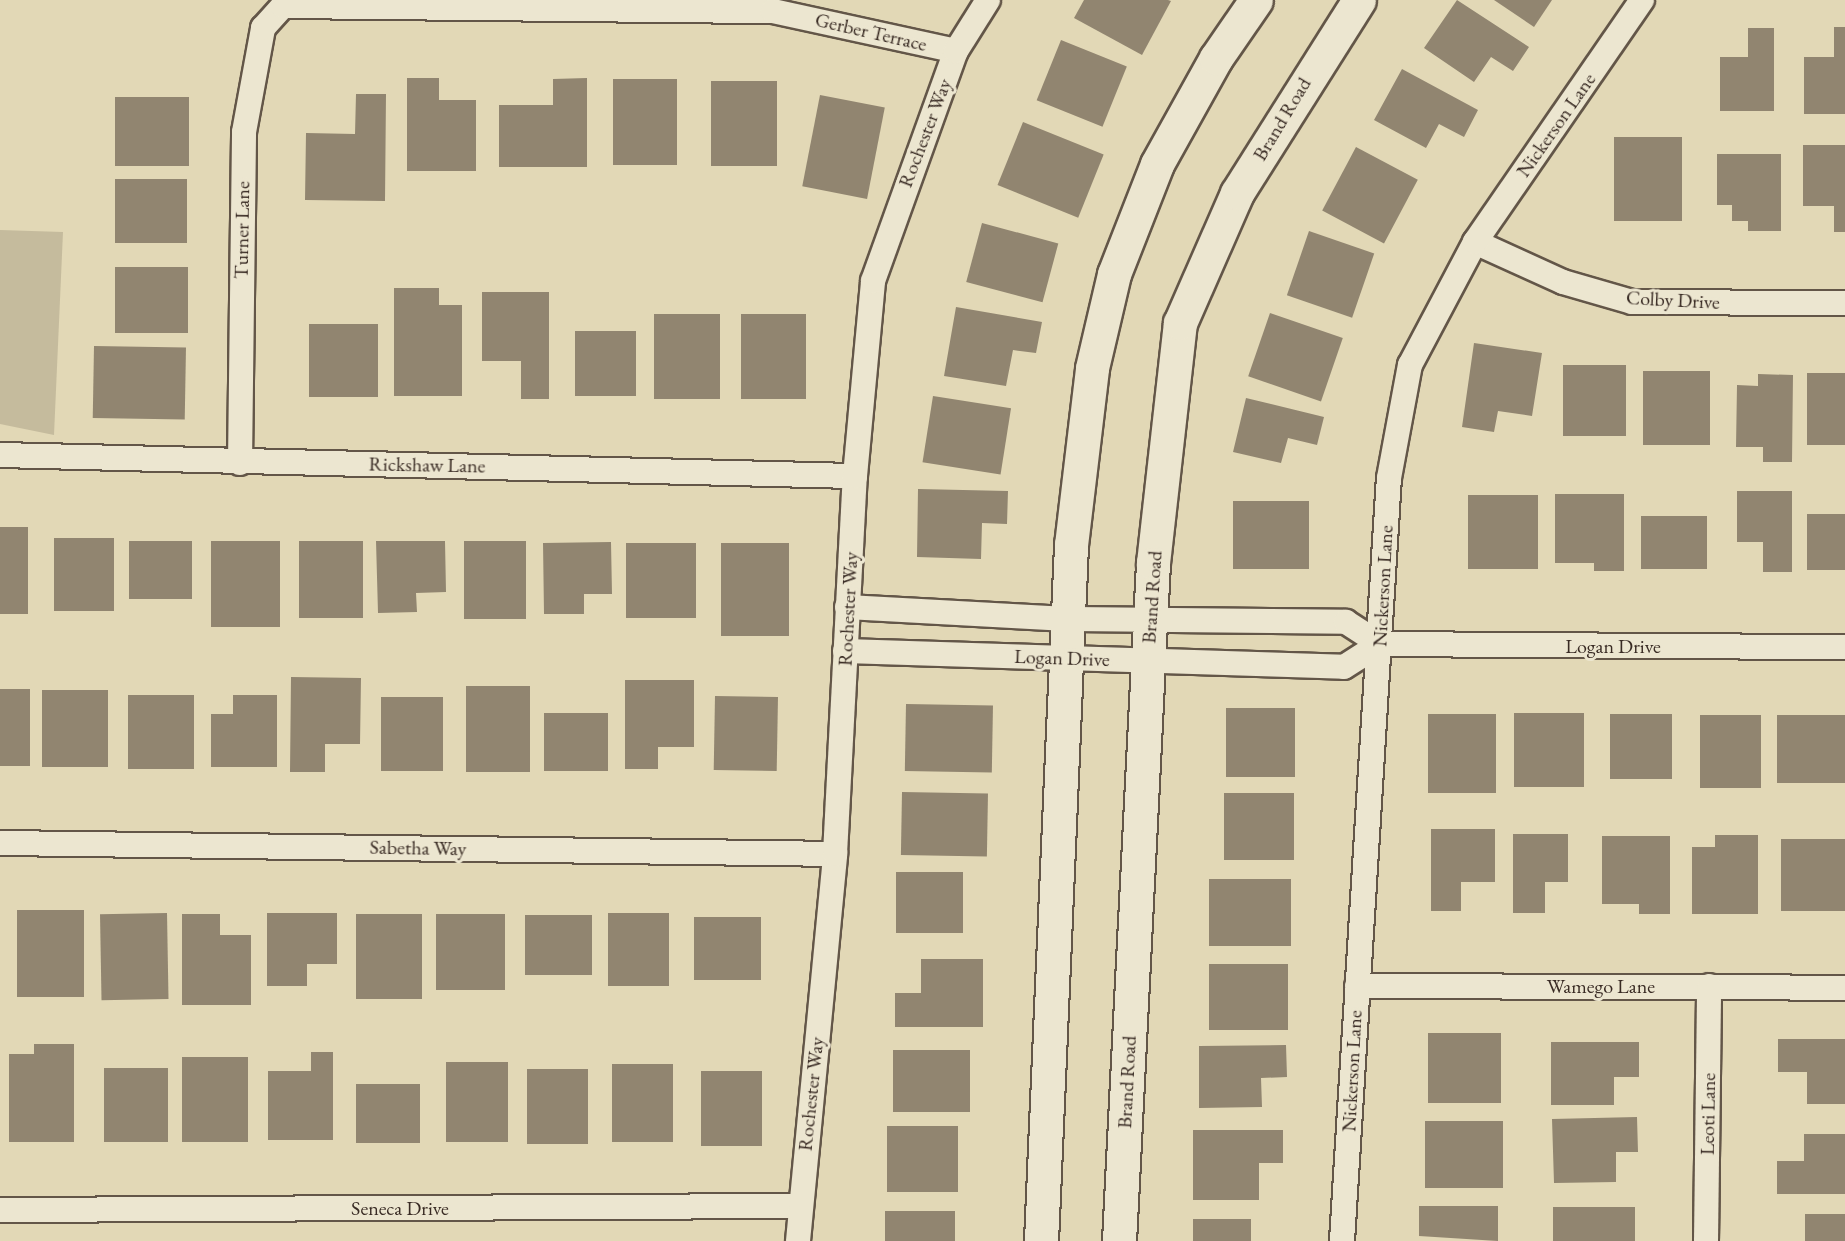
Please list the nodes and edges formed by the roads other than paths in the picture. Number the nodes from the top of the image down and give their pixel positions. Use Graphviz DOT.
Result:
graph roads {
  1 [pos="988,0"];
  2 [pos="1256,0"];
  3 [pos="1359,0"];
  4 [pos="1642,0"];
  5 [pos="283,6"];
  6 [pos="956,51"];
  7 [pos="1475,242"];
  8 [pos="1845,303"];
  9 [pos="0,455"];
  10 [pos="240,463"];
  11 [pos="855,476"];
  12 [pos="847,607"];
  13 [pos="1072,619"];
  14 [pos="1149,621"];
  15 [pos="1380,644"];
  16 [pos="1845,647"];
  17 [pos="845,651"];
  18 [pos="1070,658"];
  19 [pos="1148,661"];
  20 [pos="0,843"];
  21 [pos="835,854"];
  22 [pos="1357,986"];
  23 [pos="1709,986"];
  24 [pos="1845,988"];
  25 [pos="799,1206"];
  26 [pos="0,1210"];
  27 [pos="798,1241"];
  28 [pos="1041,1241"];
  29 [pos="1119,1241"];
  30 [pos="1342,1241"];
  31 [pos="1706,1241"];
  1 -- 6 [label="street, Rochester Way"];
  2 -- 13 [label="main road"];
  3 -- 14 [label="main road, Brand Road"];
  4 -- 7 [label="street, Nickerson Lane"];
  5 -- 6 [label="street, Gerber Terrace"];
  5 -- 10 [label="street, Turner Lane"];
  6 -- 11 [label="street, Rochester Way"];
  7 -- 8 [label="street, Colby Drive"];
  7 -- 15 [label="street, Nickerson Lane"];
  9 -- 10 [label="street, Rickshaw Lane"];
  10 -- 11 [label="street, Rickshaw Lane"];
  11 -- 12 [label="street, Rochester Way"];
  12 -- 13 [label="street, Logan Drive"];
  12 -- 17 [label="street, Rochester Way"];
  13 -- 14 [label="street, Logan Drive"];
  13 -- 18 [label="main road"];
  14 -- 15 [label="street, Logan Drive"];
  14 -- 19 [label="main road, Brand Road"];
  15 -- 16 [label="street, Logan Drive"];
  15 -- 19 [label="street, Logan Drive"];
  15 -- 22 [label="street, Nickerson Lane"];
  17 -- 18 [label="street, Logan Drive"];
  17 -- 21 [label="street, Rochester Way"];
  18 -- 19 [label="street, Logan Drive"];
  18 -- 28 [label="main road"];
  19 -- 29 [label="main road, Brand Road"];
  20 -- 21 [label="street, Sabetha Way"];
  21 -- 25 [label="street, Rochester Way"];
  22 -- 23 [label="street, Wamego Lane"];
  22 -- 30 [label="street, Nickerson Lane"];
  23 -- 24 [label="street, Wamego Lane"];
  23 -- 31 [label="street, Leoti Lane"];
  25 -- 26 [label="street, Seneca Drive"];
  25 -- 27 [label="street, Rochester Way"];
}
